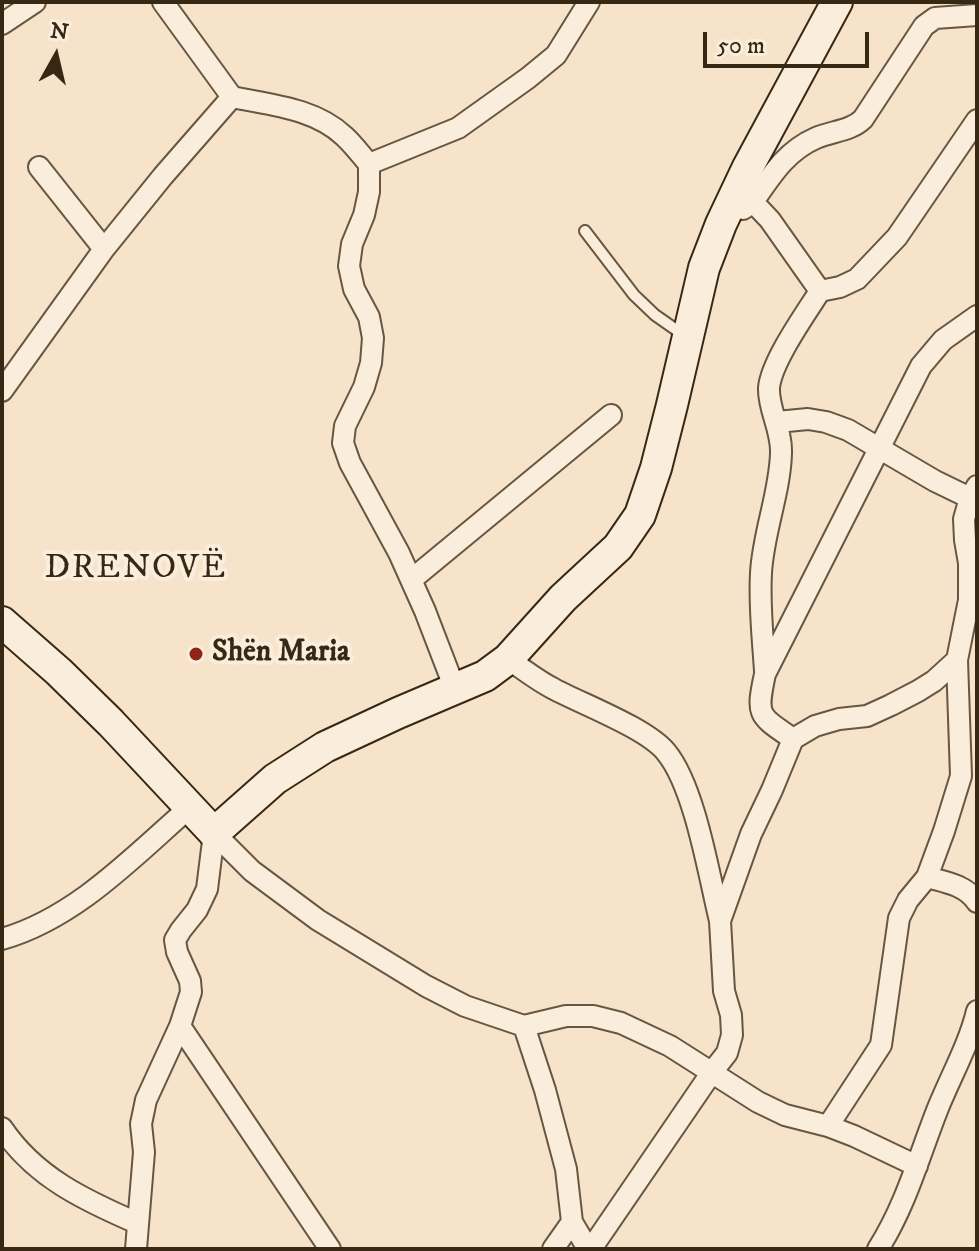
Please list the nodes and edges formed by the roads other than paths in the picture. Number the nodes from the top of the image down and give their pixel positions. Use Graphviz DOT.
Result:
graph roads {
  1 [pos="35,2"];
  2 [pos="163,2"];
  3 [pos="589,2"];
  4 [pos="837,2"];
  5 [pos="977,15"];
  6 [pos="2,24"];
  7 [pos="232,97"];
  8 [pos="973,134"];
  9 [pos="369,164"];
  10 [pos="39,167"];
  11 [pos="753,202"];
  12 [pos="721,224"];
  13 [pos="585,231"];
  14 [pos="104,249"];
  15 [pos="820,291"];
  16 [pos="977,316"];
  17 [pos="687,338"];
  18 [pos="2,391"];
  19 [pos="611,415"];
  20 [pos="777,422"];
  21 [pos="879,449"];
  22 [pos="973,492"];
  23 [pos="411,580"];
  24 [pos="3,625"];
  25 [pos="508,659"];
  26 [pos="957,660"];
  27 [pos="765,674"];
  28 [pos="455,689"];
  29 [pos="793,739"];
  30 [pos="977,754"];
  31 [pos="961,776"];
  32 [pos="190,807"];
  33 [pos="214,833"];
  34 [pos="927,877"];
  35 [pos="977,902"];
  36 [pos="720,921"];
  37 [pos="2,939"];
  38 [pos="977,1011"];
  39 [pos="180,1026"];
  40 [pos="524,1026"];
  41 [pos="712,1072"];
  42 [pos="828,1126"];
  43 [pos="2,1128"];
  44 [pos="917,1166"];
  45 [pos="572,1222"];
  46 [pos="137,1223"];
  47 [pos="554,1247"];
  48 [pos="136,1249"];
  49 [pos="330,1249"];
  50 [pos="578,1249"];
  51 [pos="590,1249"];
  52 [pos="878,1249"];
  1 -- 6 [label="street"];
  2 -- 7 [label="street"];
  3 -- 9 [label="street"];
  4 -- 12 [label="street"];
  5 -- 11 [label="street"];
  7 -- 9 [label="street"];
  7 -- 14 [label="street"];
  8 -- 15 [label="street"];
  9 -- 23 [label="street"];
  10 -- 14 [label="street"];
  11 -- 12 [label="street"];
  11 -- 15 [label="street"];
  12 -- 17 [label="street"];
  13 -- 17 [label="lane"];
  14 -- 18 [label="street"];
  15 -- 20 [label="street"];
  16 -- 21 [label="street"];
  17 -- 25 [label="street"];
  19 -- 23 [label="street"];
  20 -- 21 [label="street"];
  20 -- 27 [label="street"];
  21 -- 22 [label="street"];
  21 -- 27 [label="street"];
  22 -- 26 [label="street"];
  23 -- 28 [label="street"];
  24 -- 32 [label="street"];
  25 -- 28 [label="street"];
  25 -- 36 [label="street"];
  26 -- 29 [label="street"];
  26 -- 31 [label="street"];
  27 -- 29 [label="street"];
  28 -- 33 [label="street"];
  29 -- 36 [label="street"];
  30 -- 31 [label="street"];
  31 -- 34 [label="street"];
  32 -- 33 [label="street"];
  32 -- 37 [label="street"];
  33 -- 39 [label="street"];
  33 -- 40 [label="street"];
  34 -- 35 [label="street"];
  34 -- 42 [label="street"];
  36 -- 41 [label="street"];
  38 -- 44 [label="street"];
  39 -- 46 [label="street"];
  39 -- 49 [label="street"];
  40 -- 41 [label="street"];
  40 -- 45 [label="street"];
  41 -- 42 [label="street"];
  41 -- 51 [label="street"];
  42 -- 44 [label="street"];
  43 -- 46 [label="street"];
  44 -- 52 [label="street"];
  45 -- 47 [label="street"];
  45 -- 51 [label="street"];
  46 -- 48 [label="street"];
  47 -- 50 [label="street"];
}
